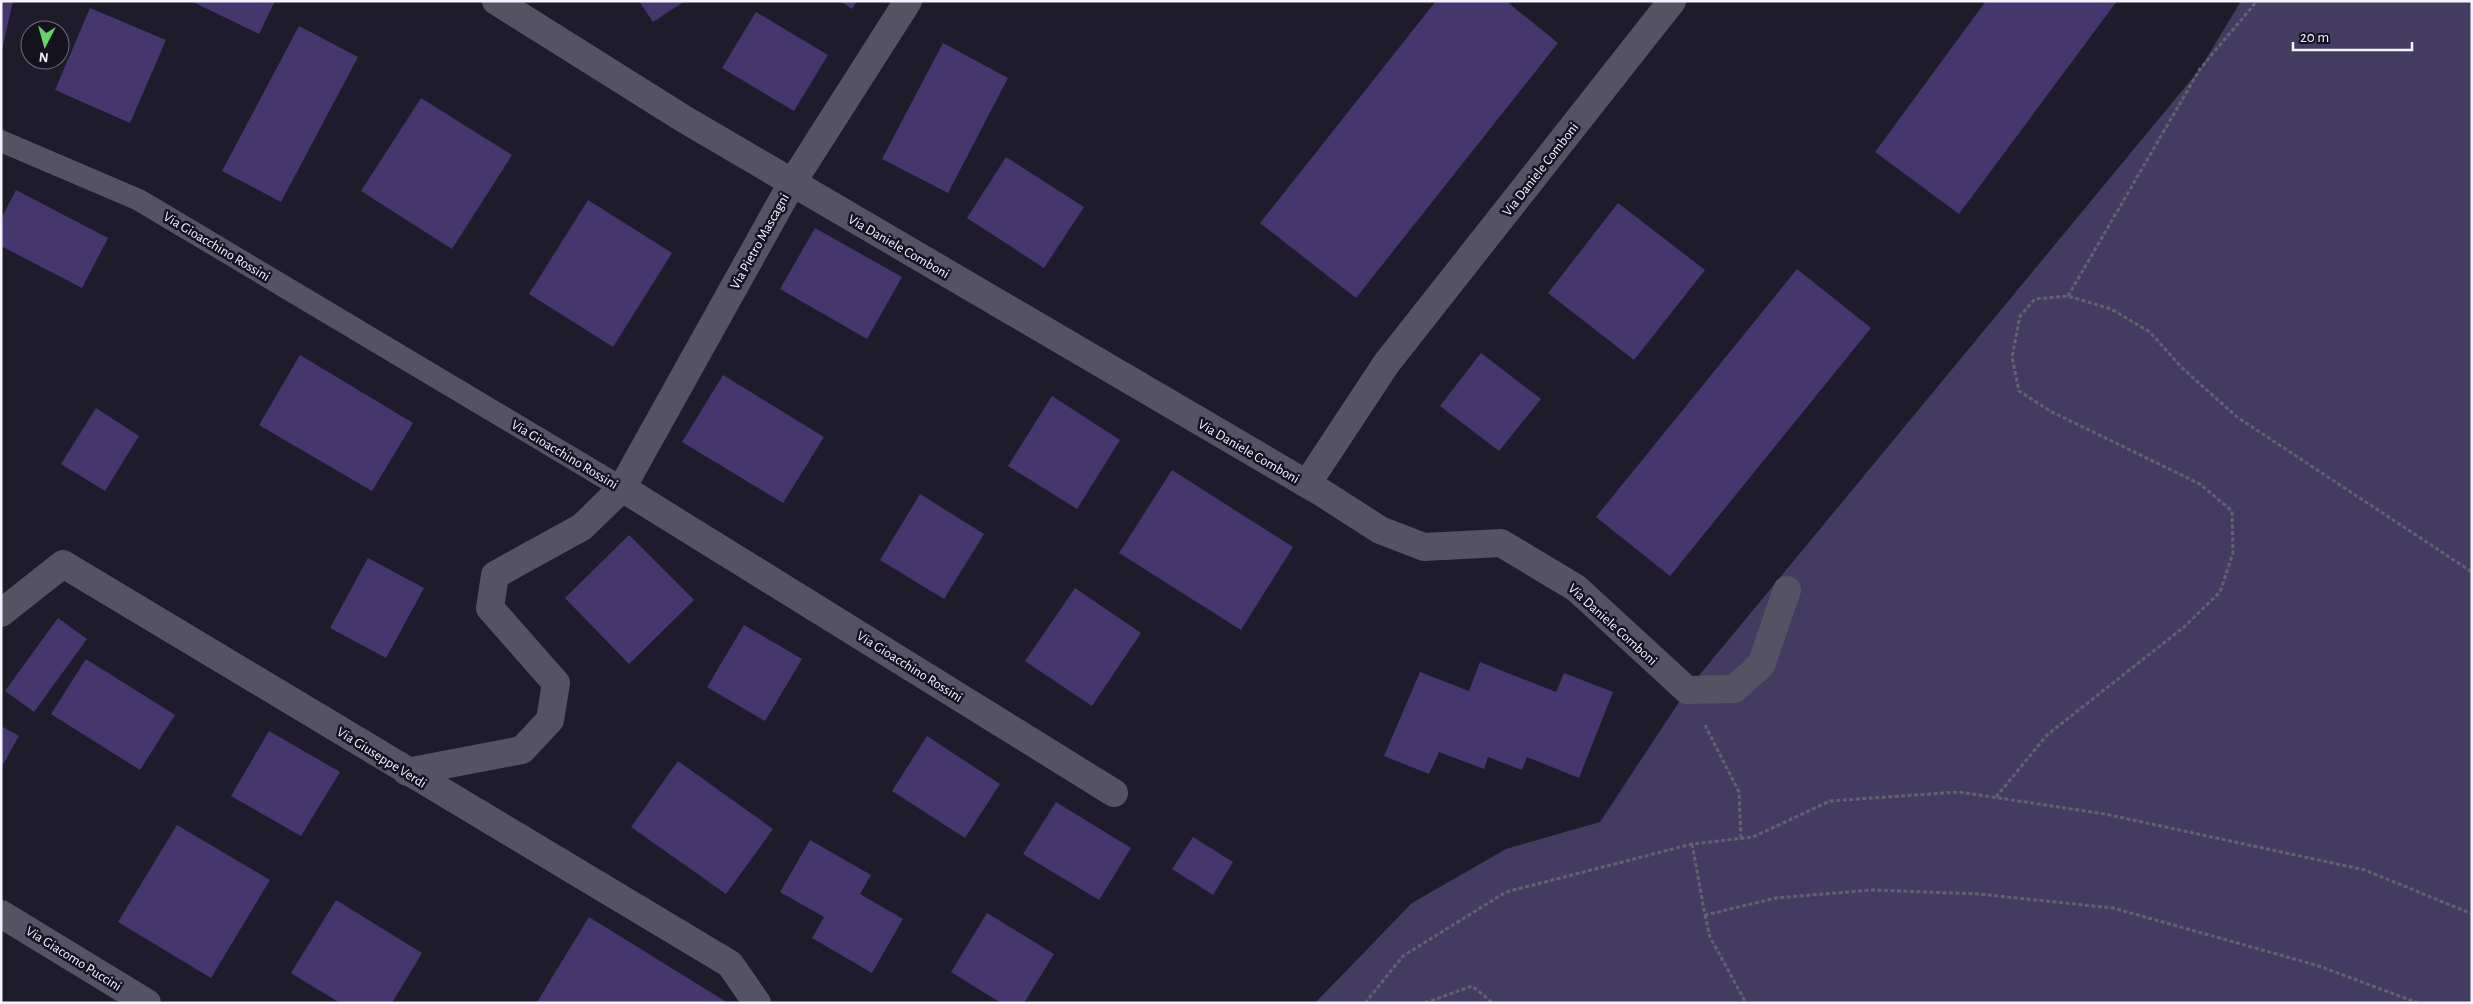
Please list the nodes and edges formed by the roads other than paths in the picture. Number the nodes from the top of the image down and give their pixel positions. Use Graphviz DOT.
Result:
graph roads {
  1 [pos="496,1"];
  2 [pos="908,1"];
  3 [pos="1672,1"];
  4 [pos="1,141"];
  5 [pos="792,182"];
  6 [pos="1307,484"];
  7 [pos="622,488"];
  8 [pos="1787,590"];
  9 [pos="1,614"];
  10 [pos="407,772"];
  11 [pos="1114,793"];
  12 [pos="1,914"];
  13 [pos="147,1003"];
  14 [pos="757,1003"];
  1 -- 5 [label="street, Via Daniele Comboni"];
  2 -- 5 [label="street, Via Pietro Mascagni"];
  3 -- 6 [label="street, Via Daniele Comboni"];
  4 -- 7 [label="lane, Via Gioacchino Rossini"];
  5 -- 6 [label="street, Via Daniele Comboni"];
  5 -- 7 [label="street, Via Pietro Mascagni"];
  6 -- 8 [label="street, Via Daniele Comboni"];
  7 -- 10 [label="street, Via Pietro Mascagni"];
  7 -- 11 [label="street, Via Gioacchino Rossini"];
  9 -- 10 [label="street, Via Giuseppe Verdi"];
  10 -- 14 [label="street, Via Giuseppe Verdi"];
  12 -- 13 [label="street, Via Giacomo Puccini"];
}
